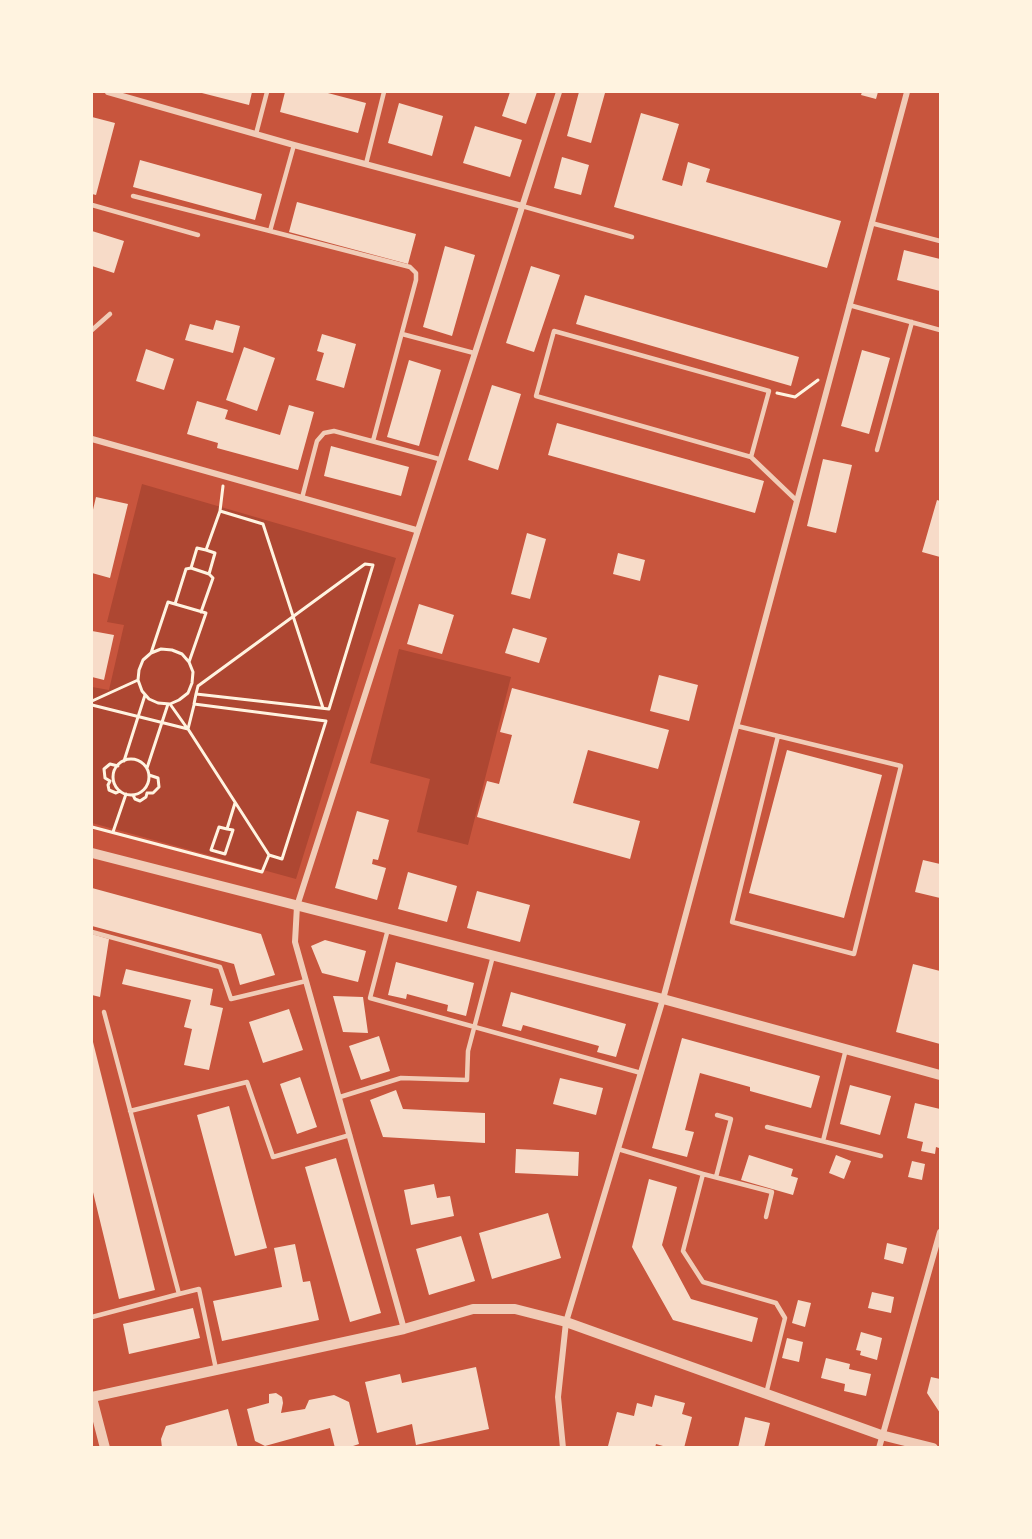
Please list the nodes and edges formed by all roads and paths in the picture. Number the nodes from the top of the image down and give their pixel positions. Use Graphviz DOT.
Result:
graph roads {
  1 [pos="108,92"];
  2 [pos="267,92"];
  3 [pos="384,92"];
  4 [pos="559,92"];
  5 [pos="907,92"];
  6 [pos="256,134"];
  7 [pos="294,145"];
  8 [pos="366,164"];
  9 [pos="133,196"];
  10 [pos="92,205"];
  11 [pos="522,206"];
  12 [pos="871,223"];
  13 [pos="270,231"];
  14 [pos="198,235"];
  15 [pos="632,237"];
  16 [pos="940,241"];
  17 [pos="849,305"];
  18 [pos="110,314"];
  19 [pos="912,322"];
  20 [pos="92,330"];
  21 [pos="940,330"];
  22 [pos="402,334"];
  23 [pos="474,353"];
  24 [pos="832,369"];
  25 [pos="769,391"];
  26 [pos="92,439"];
  27 [pos="373,441"];
  28 [pos="877,450"];
  29 [pos="751,457"];
  30 [pos="439,459"];
  31 [pos="225,476"];
  32 [pos="302,498"];
  33 [pos="797,501"];
  34 [pos="220,511"];
  35 [pos="416,530"];
  36 [pos="206,550"];
  37 [pos="191,568"];
  38 [pos="209,574"];
  39 [pos="175,604"];
  40 [pos="201,612"];
  41 [pos="293,617"];
  42 [pos="151,653"];
  43 [pos="189,662"];
  44 [pos="138,681"];
  45 [pos="192,683"];
  46 [pos="198,686"];
  47 [pos="145,694"];
  48 [pos="196,694"];
  49 [pos="92,703"];
  50 [pos="169,704"];
  51 [pos="194,704"];
  52 [pos="323,708"];
  53 [pos="138,717"];
  54 [pos="162,723"];
  55 [pos="736,726"];
  56 [pos="188,729"];
  57 [pos="778,736"];
  58 [pos="124,761"];
  59 [pos="118,766"];
  60 [pos="147,768"];
  61 [pos="149,776"];
  62 [pos="112,780"];
  63 [pos="120,791"];
  64 [pos="146,791"];
  65 [pos="126,794"];
  66 [pos="133,795"];
  67 [pos="235,802"];
  68 [pos="92,826"];
  69 [pos="227,829"];
  70 [pos="113,832"];
  71 [pos="92,853"];
  72 [pos="269,855"];
  73 [pos="297,906"];
  74 [pos="388,929"];
  75 [pos="92,932"];
  76 [pos="493,956"];
  77 [pos="306,981"];
  78 [pos="663,999"];
  79 [pos="104,1012"];
  80 [pos="474,1026"];
  81 [pos="846,1049"];
  82 [pos="641,1073"];
  83 [pos="940,1075"];
  84 [pos="340,1097"];
  85 [pos="130,1111"];
  86 [pos="717,1115"];
  87 [pos="767,1127"];
  88 [pos="350,1135"];
  89 [pos="823,1141"];
  90 [pos="618,1149"];
  91 [pos="881,1156"];
  92 [pos="703,1174"];
  93 [pos="716,1177"];
  94 [pos="766,1217"];
  95 [pos="940,1232"];
  96 [pos="179,1294"];
  97 [pos="92,1317"];
  98 [pos="566,1322"];
  99 [pos="404,1329"];
  100 [pos="216,1369"];
  101 [pos="766,1394"];
  102 [pos="92,1398"];
  103 [pos="881,1435"];
  104 [pos="105,1448"];
  105 [pos="563,1448"];
  106 [pos="879,1448"];
  107 [pos="933,1448"];
  1 -- 6 [label="street"];
  2 -- 6 [label="lane"];
  3 -- 8 [label="lane"];
  4 -- 11 [label="street"];
  5 -- 12 [label="street"];
  6 -- 7 [label="street"];
  7 -- 8 [label="street"];
  7 -- 13 [label="lane"];
  8 -- 11 [label="street"];
  9 -- 13 [label="lane"];
  10 -- 14 [label="lane"];
  11 -- 15 [label="lane"];
  11 -- 23 [label="street"];
  12 -- 16 [label="lane"];
  12 -- 17 [label="street"];
  13 -- 22 [label="lane"];
  17 -- 19 [label="lane"];
  17 -- 24 [label="street"];
  18 -- 20 [label="lane"];
  19 -- 21 [label="lane"];
  19 -- 28 [label="lane"];
  22 -- 23 [label="lane"];
  22 -- 27 [label="lane"];
  23 -- 30 [label="street"];
  24 -- 25 [label="path"];
  24 -- 33 [label="street"];
  25 -- 29 [label="lane"];
  25 -- 29 [label="lane"];
  26 -- 31 [label="street"];
  27 -- 30 [label="lane"];
  27 -- 32 [label="lane"];
  29 -- 33 [label="lane"];
  30 -- 35 [label="street"];
  31 -- 32 [label="street"];
  31 -- 34 [label="path"];
  32 -- 35 [label="street"];
  33 -- 55 [label="street"];
  34 -- 36 [label="path"];
  34 -- 41 [label="path"];
  35 -- 73 [label="street"];
  36 -- 37 [label="path"];
  36 -- 38 [label="path"];
  37 -- 38 [label="path"];
  37 -- 39 [label="path"];
  38 -- 40 [label="path"];
  39 -- 40 [label="path"];
  39 -- 42 [label="path"];
  40 -- 43 [label="path"];
  41 -- 46 [label="path"];
  41 -- 52 [label="path"];
  41 -- 52 [label="path"];
  42 -- 43 [label="path"];
  42 -- 44 [label="path"];
  43 -- 45 [label="path"];
  44 -- 47 [label="path"];
  44 -- 49 [label="path"];
  45 -- 46 [label="path"];
  45 -- 50 [label="path"];
  46 -- 48 [label="path"];
  47 -- 50 [label="path"];
  47 -- 53 [label="path"];
  48 -- 51 [label="path"];
  48 -- 52 [label="path"];
  49 -- 53 [label="path"];
  50 -- 54 [label="path"];
  50 -- 56 [label="path"];
  51 -- 56 [label="path"];
  51 -- 72 [label="path"];
  53 -- 54 [label="path"];
  53 -- 58 [label="path"];
  54 -- 56 [label="path"];
  54 -- 60 [label="path"];
  55 -- 57 [label="lane"];
  55 -- 78 [label="street"];
  56 -- 67 [label="path"];
  57 -- 57 [label="lane"];
  58 -- 59 [label="path"];
  58 -- 60 [label="path"];
  59 -- 62 [label="path"];
  59 -- 62 [label="path"];
  60 -- 61 [label="path"];
  61 -- 64 [label="path"];
  61 -- 64 [label="path"];
  62 -- 63 [label="path"];
  62 -- 63 [label="path"];
  63 -- 65 [label="path"];
  64 -- 66 [label="path"];
  64 -- 66 [label="path"];
  65 -- 66 [label="path"];
  65 -- 70 [label="path"];
  67 -- 69 [label="path"];
  67 -- 72 [label="path"];
  68 -- 70 [label="path"];
  69 -- 69 [label="path"];
  70 -- 72 [label="path"];
  71 -- 73 [label="street"];
  73 -- 74 [label="street"];
  73 -- 77 [label="street"];
  74 -- 76 [label="street"];
  74 -- 80 [label="lane"];
  75 -- 77 [label="lane"];
  76 -- 78 [label="street"];
  76 -- 80 [label="lane"];
  77 -- 84 [label="street"];
  78 -- 81 [label="street"];
  78 -- 82 [label="street"];
  79 -- 85 [label="lane"];
  80 -- 82 [label="lane"];
  80 -- 84 [label="lane"];
  81 -- 83 [label="street"];
  81 -- 89 [label="lane"];
  82 -- 90 [label="street"];
  84 -- 88 [label="street"];
  85 -- 88 [label="lane"];
  85 -- 96 [label="lane"];
  86 -- 93 [label="lane"];
  87 -- 89 [label="lane"];
  88 -- 99 [label="street"];
  89 -- 91 [label="lane"];
  90 -- 92 [label="lane"];
  90 -- 98 [label="street"];
  92 -- 93 [label="lane"];
  92 -- 101 [label="lane"];
  93 -- 94 [label="lane"];
  95 -- 103 [label="street"];
  96 -- 97 [label="lane"];
  96 -- 100 [label="lane"];
  98 -- 99 [label="street"];
  98 -- 101 [label="street"];
  98 -- 105 [label="street"];
  99 -- 100 [label="street"];
  100 -- 102 [label="street"];
  101 -- 103 [label="street"];
  102 -- 104 [label="street"];
  103 -- 106 [label="street"];
  103 -- 107 [label="street"];
}
